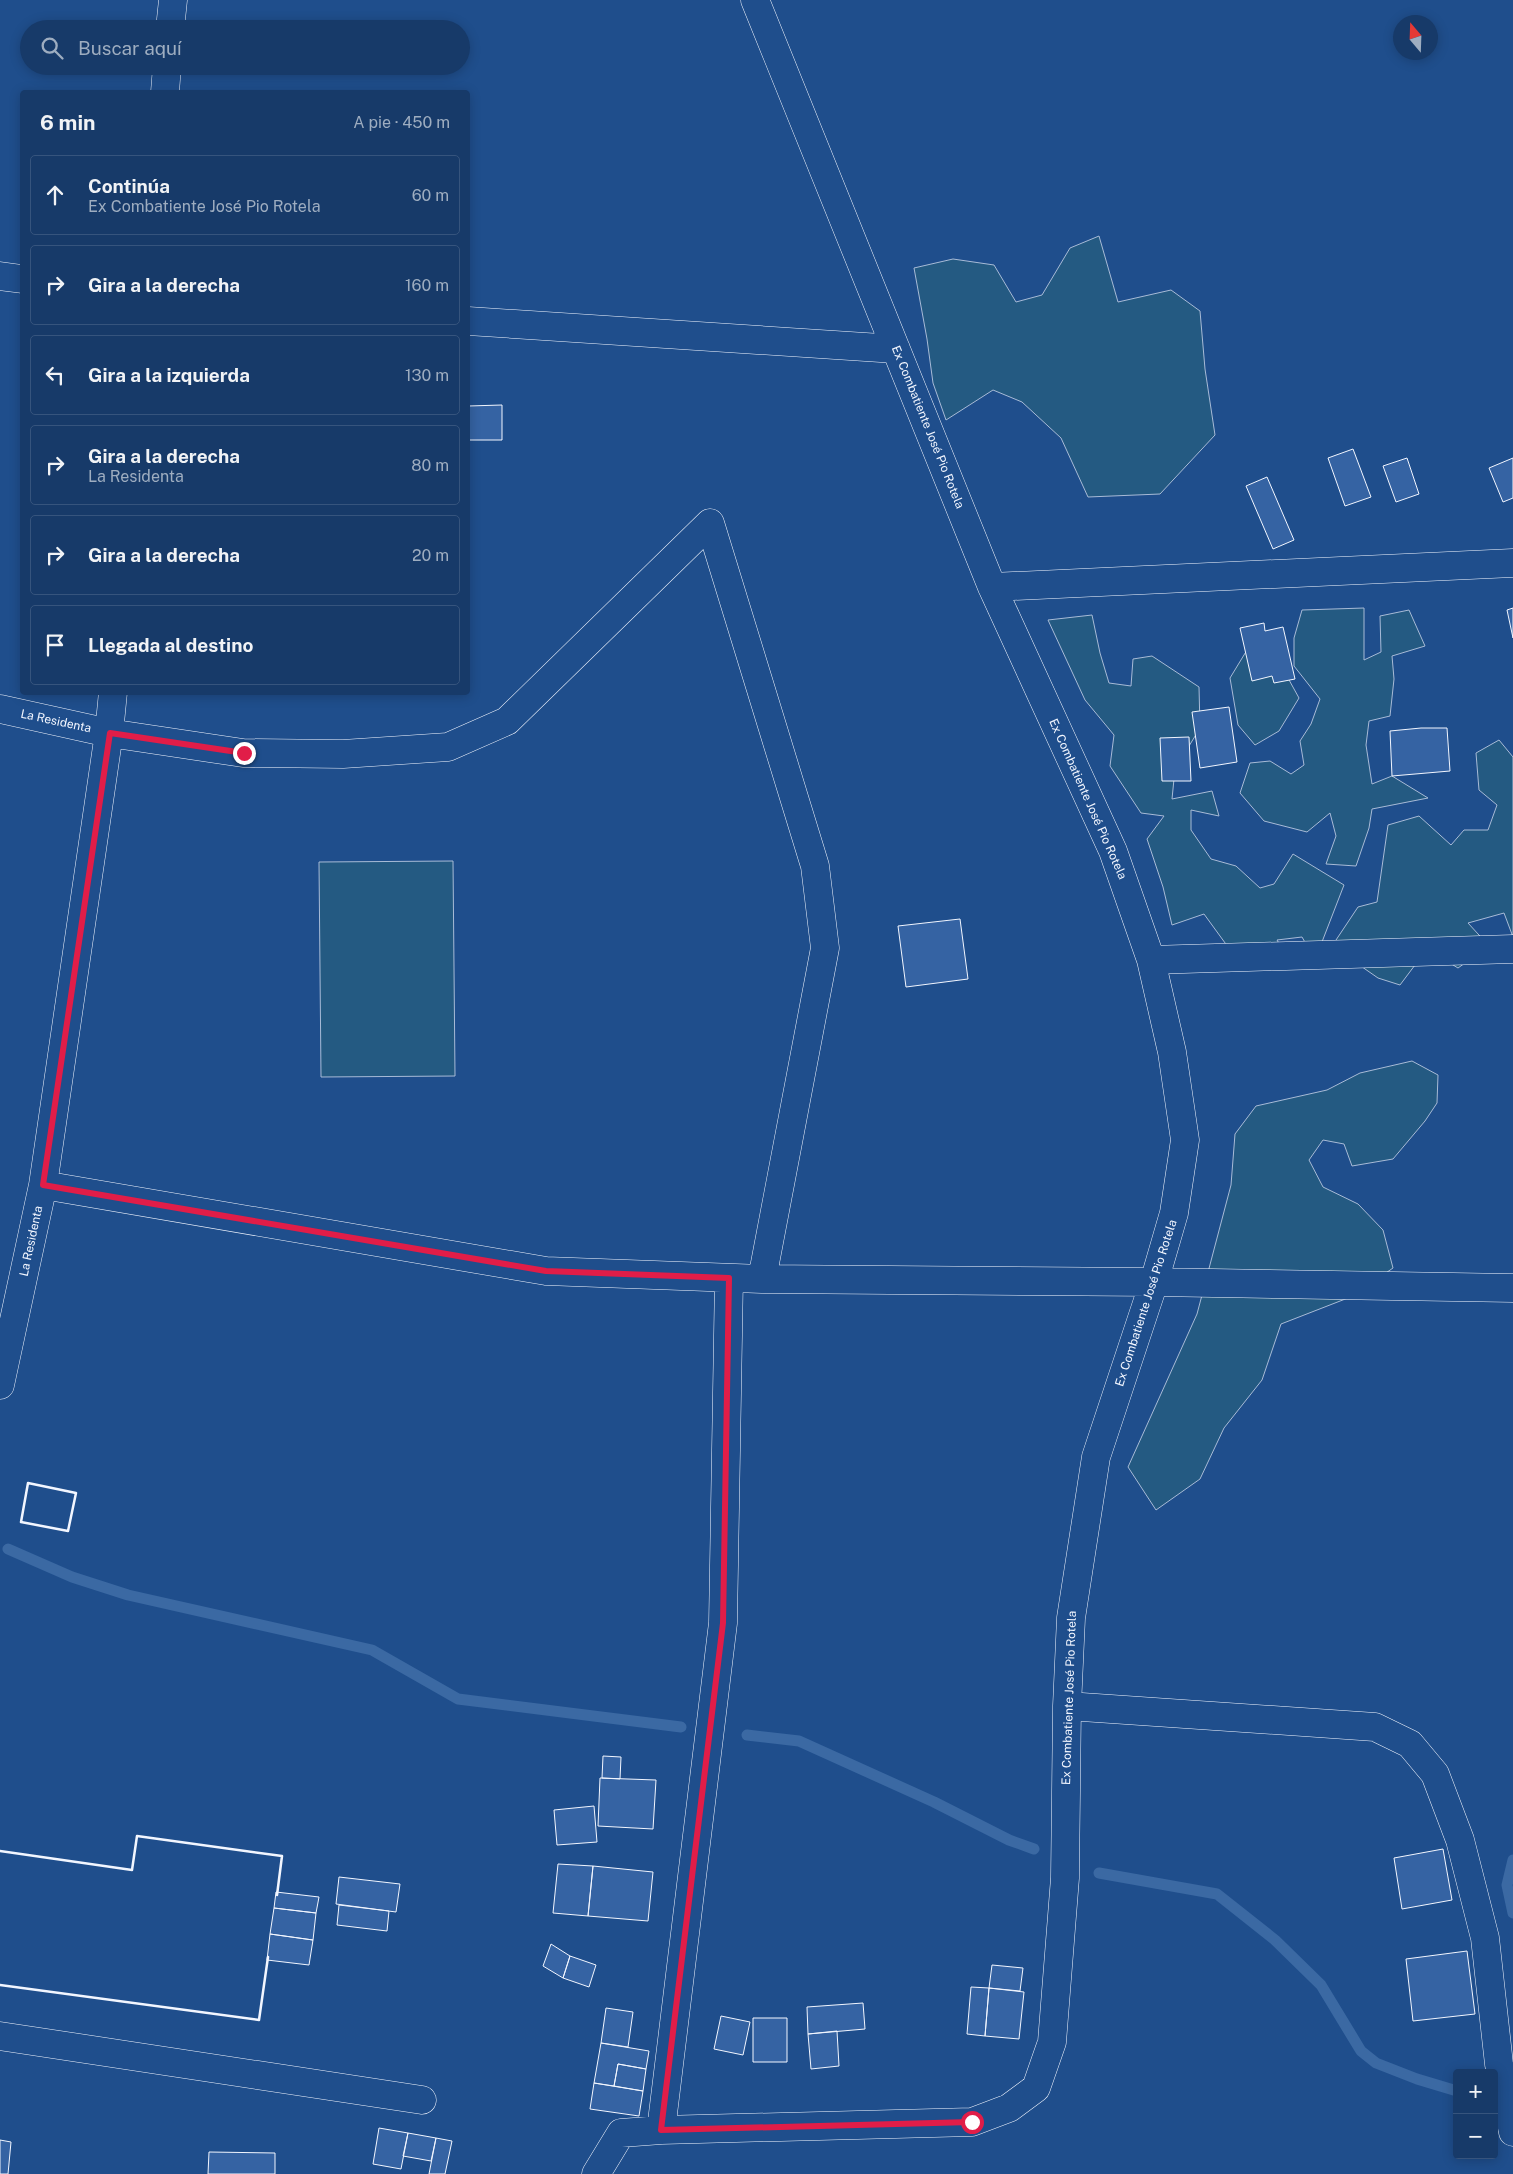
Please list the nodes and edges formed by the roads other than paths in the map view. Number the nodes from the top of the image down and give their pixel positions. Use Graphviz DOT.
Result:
graph roads {
  1 [pos="172,0"];
  2 [pos="755,0"];
  3 [pos="171,20"];
  4 [pos="166,75"];
  5 [pos="165,90"];
  6 [pos="0,276"];
  7 [pos="20,279"];
  8 [pos="470,321"];
  9 [pos="896,349"];
  10 [pos="1513,563"];
  11 [pos="992,587"];
  12 [pos="113,695"];
  13 [pos="0,709"];
  14 [pos="110,733"];
  15 [pos="1513,949"];
  16 [pos="1151,960"];
  17 [pos="43,1185"];
  18 [pos="729,1278"];
  19 [pos="762,1279"];
  20 [pos="1154,1282"];
  21 [pos="1513,1288"];
  22 [pos="0,1385"];
  23 [pos="1067,1706"];
  24 [pos="0,2036"];
  25 [pos="422,2100"];
  26 [pos="661,2130"];
  27 [pos="1513,2132"];
  28 [pos="596,2174"];
  1 -- 3 [label="street"];
  2 -- 9 [label="street, Ex Combatiente José Pio Rotela"];
  4 -- 5 [label="street"];
  6 -- 7 [label="street"];
  8 -- 9 [label="street"];
  9 -- 11 [label="street, Ex Combatiente José Pio Rotela"];
  10 -- 11 [label="street"];
  11 -- 16 [label="street, Ex Combatiente José Pio Rotela"];
  12 -- 14 [label="street"];
  13 -- 14 [label="street, La Residenta"];
  14 -- 17 [label="street, La Residenta"];
  14 -- 19 [label="street"];
  15 -- 16 [label="street"];
  16 -- 20 [label="street, Ex Combatiente José Pio Rotela"];
  17 -- 18 [label="street"];
  17 -- 22 [label="street, La Residenta"];
  18 -- 19 [label="street"];
  18 -- 26 [label="street"];
  19 -- 20 [label="street"];
  20 -- 21 [label="street"];
  20 -- 23 [label="street, Ex Combatiente José Pio Rotela"];
  23 -- 26 [label="street, Ex Combatiente José Pio Rotela"];
  23 -- 27 [label="street"];
  24 -- 25 [label="street"];
  26 -- 28 [label="street, Ex Combatiente José Pio Rotela"];
}
